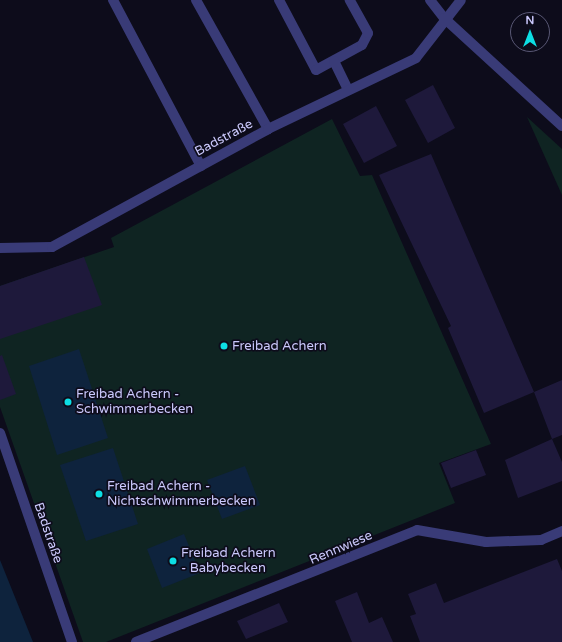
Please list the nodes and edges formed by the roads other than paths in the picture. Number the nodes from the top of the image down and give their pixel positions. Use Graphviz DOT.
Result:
graph roads {
  1 [pos="113,0"];
  2 [pos="196,0"];
  3 [pos="279,0"];
  4 [pos="350,0"];
  5 [pos="430,0"];
  6 [pos="461,0"];
  7 [pos="444,18"];
  8 [pos="334,61"];
  9 [pos="348,90"];
  10 [pos="562,126"];
  11 [pos="268,129"];
  12 [pos="201,166"];
  13 [pos="0,248"];
  14 [pos="0,433"];
  15 [pos="562,531"];
  16 [pos="72,642"];
  17 [pos="136,642"];
  1 -- 12 [label="street"];
  2 -- 11 [label="street"];
  3 -- 8 [label="street"];
  4 -- 8 [label="street"];
  5 -- 7 [label="street"];
  6 -- 7 [label="street, Badstraße"];
  7 -- 9 [label="street, Badstraße"];
  7 -- 10 [label="street"];
  8 -- 9 [label="street"];
  9 -- 11 [label="street, Badstraße"];
  11 -- 12 [label="street, Badstraße"];
  12 -- 13 [label="street, Badstraße"];
  14 -- 16 [label="street, Badstraße"];
  15 -- 17 [label="street, Rennwiese"];
}
